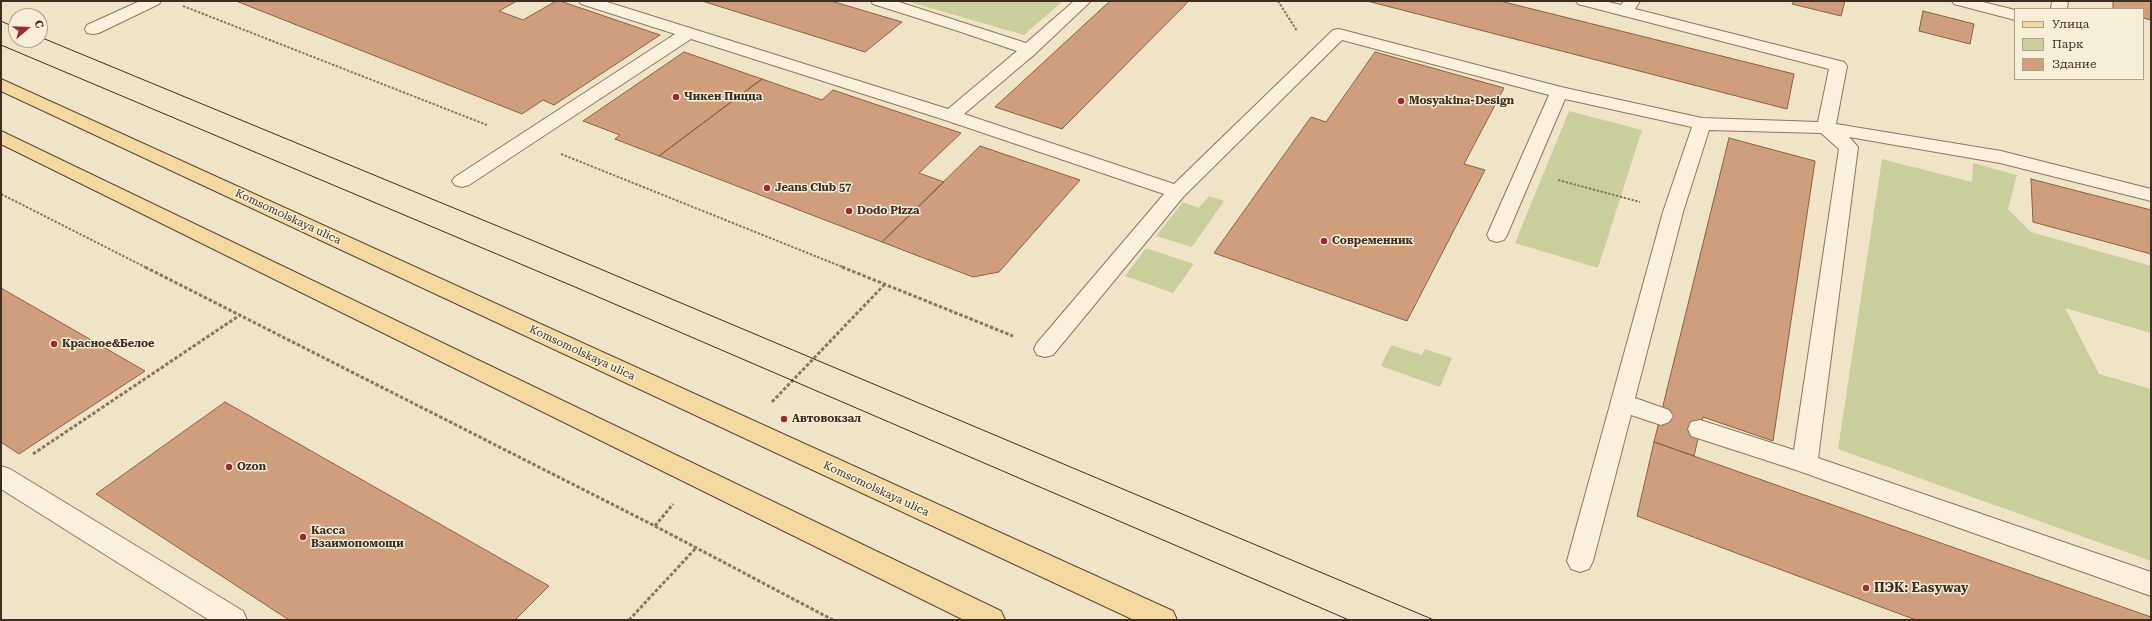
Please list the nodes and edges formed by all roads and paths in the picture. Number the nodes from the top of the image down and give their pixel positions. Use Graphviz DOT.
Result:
graph roads {
  1 [pos="153,1"];
  2 [pos="587,1"];
  3 [pos="879,1"];
  4 [pos="1083,1"];
  5 [pos="1584,1"];
  6 [pos="1960,1"];
  7 [pos="177,4"];
  8 [pos="1629,6"];
  9 [pos="2014,15"];
  10 [pos="93,29"];
  11 [pos="687,34"];
  12 [pos="1028,50"];
  13 [pos="1,84"];
  14 [pos="1559,92"];
  15 [pos="951,116"];
  16 [pos="1702,124"];
  17 [pos="1826,128"];
  18 [pos="1,137"];
  19 [pos="525,140"];
  20 [pos="1524,170"];
  21 [pos="462,181"];
  22 [pos="1177,192"];
  23 [pos="1,194"];
  24 [pos="2151,195"];
  25 [pos="1673,212"];
  26 [pos="1497,235"];
  27 [pos="240,315"];
  28 [pos="1045,349"];
  29 [pos="1622,403"];
  30 [pos="1661,416"];
  31 [pos="1700,429"];
  32 [pos="28,457"];
  33 [pos="1805,463"];
  34 [pos="1,476"];
  35 [pos="696,548"];
  36 [pos="1580,561"];
  37 [pos="2151,584"];
  38 [pos="233,620"];
  39 [pos="629,620"];
  40 [pos="833,620"];
  41 [pos="991,620"];
  42 [pos="1163,620"];
  1 -- 10 [label="street"];
  2 -- 11 [label="street"];
  3 -- 12 [label="street"];
  4 -- 12 [label="street"];
  5 -- 8 [label="street"];
  6 -- 9 [label="street"];
  7 -- 19 [label="path"];
  8 -- 17 [label="street"];
  11 -- 15 [label="street"];
  11 -- 19 [label="street"];
  12 -- 15 [label="street"];
  13 -- 42 [label="main road, Komsomolskaya ulica"];
  14 -- 16 [label="street"];
  14 -- 20 [label="street"];
  14 -- 22 [label="street"];
  15 -- 22 [label="street"];
  16 -- 17 [label="street"];
  16 -- 25 [label="street"];
  17 -- 24 [label="street"];
  17 -- 33 [label="street"];
  18 -- 41 [label="main road"];
  19 -- 21 [label="street"];
  19 -- 28 [label="path"];
  20 -- 25 [label="path"];
  20 -- 26 [label="street"];
  22 -- 28 [label="street"];
  23 -- 27 [label="path"];
  25 -- 29 [label="street"];
  27 -- 32 [label="path"];
  27 -- 35 [label="path"];
  29 -- 30 [label="street"];
  29 -- 36 [label="street"];
  31 -- 33 [label="street"];
  33 -- 37 [label="street"];
  34 -- 38 [label="street"];
  35 -- 39 [label="path"];
  35 -- 40 [label="path"];
}
